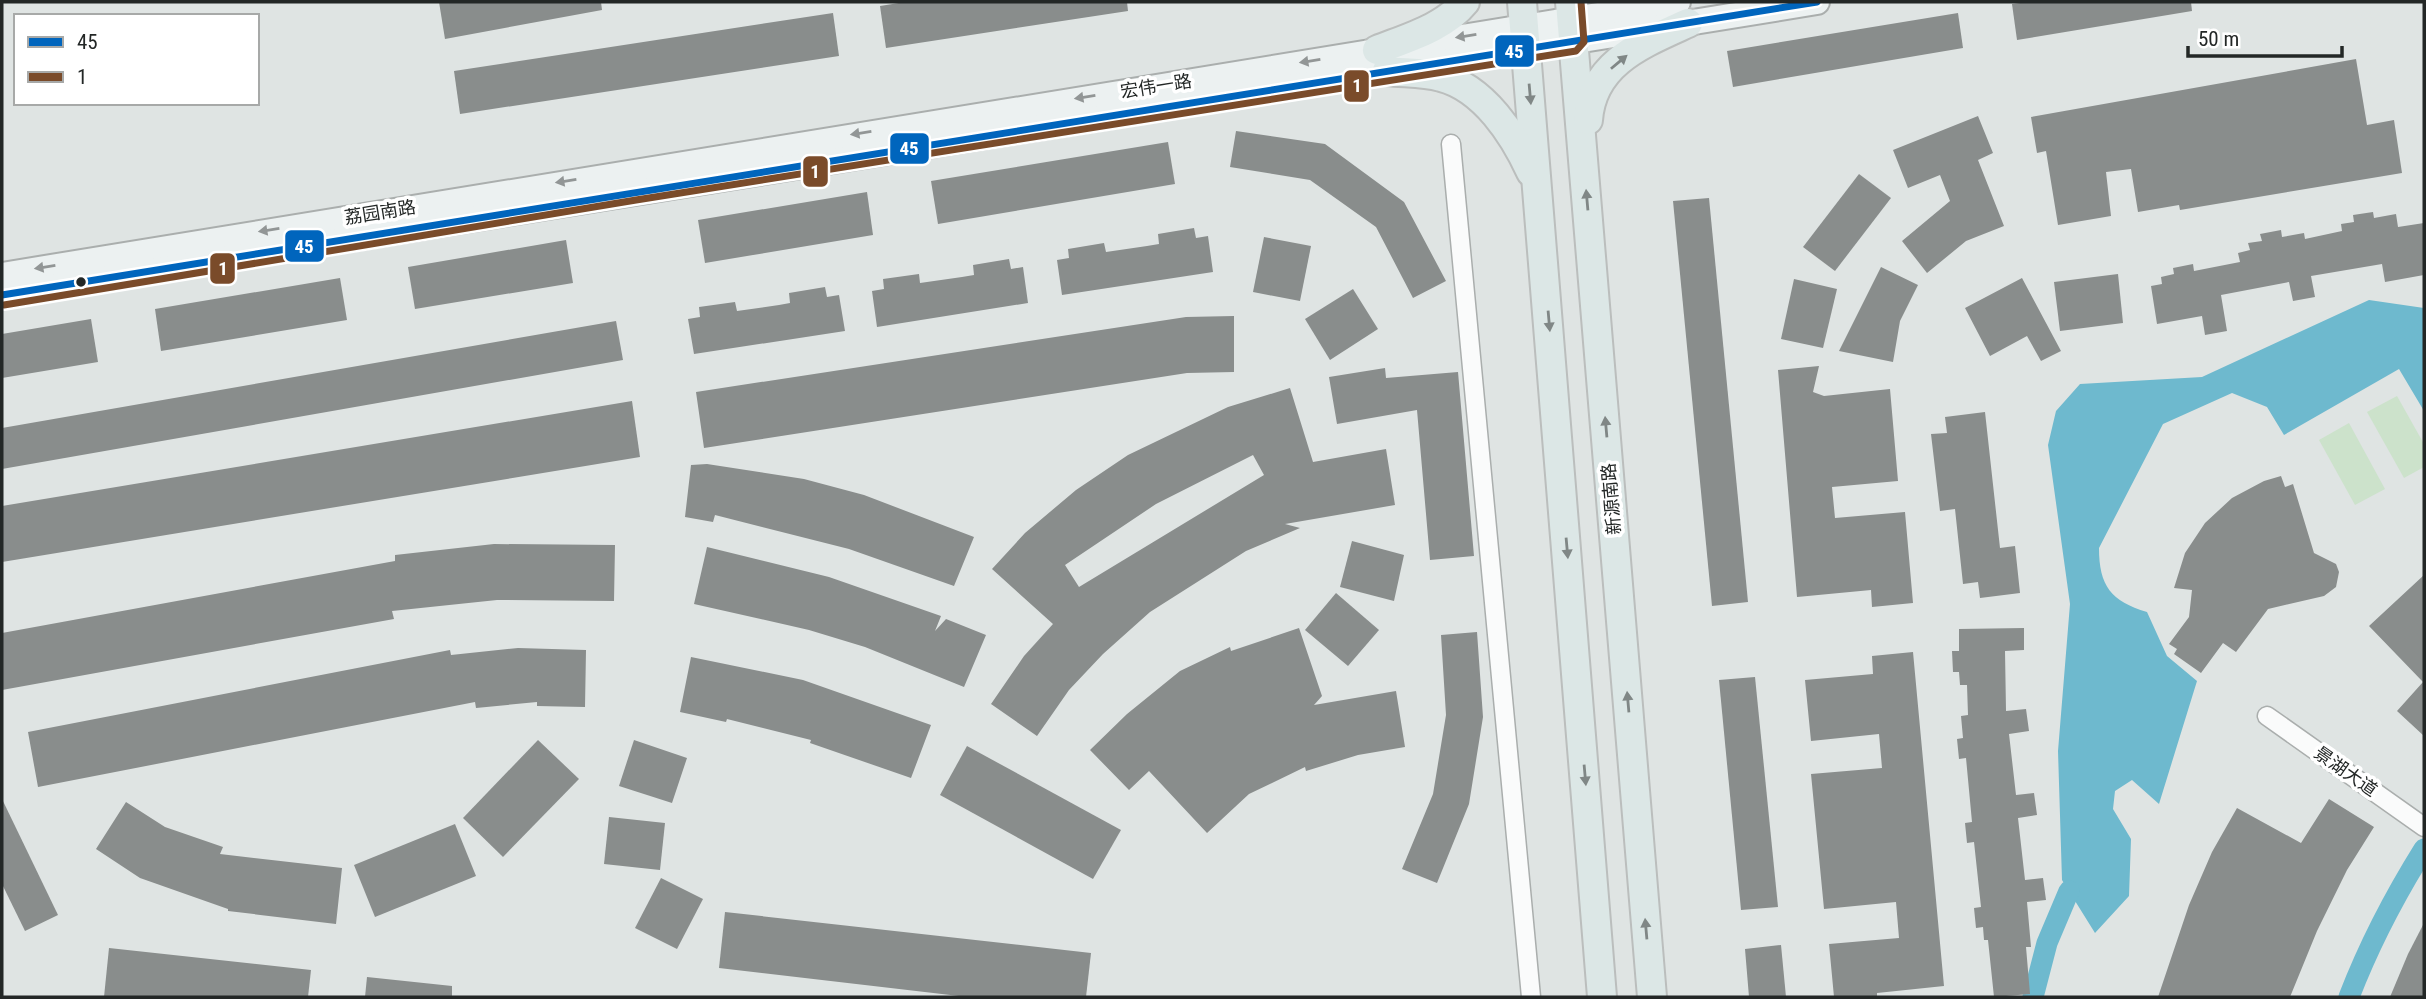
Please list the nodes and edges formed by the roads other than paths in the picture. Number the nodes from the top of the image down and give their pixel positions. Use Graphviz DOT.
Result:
graph roads {
  1 [pos="1465,2"];
  2 [pos="1817,2"];
  3 [pos="1683,12"];
  4 [pos="1572,21"];
  5 [pos="1524,26"];
  6 [pos="1382,61"];
  7 [pos="1451,144"];
  8 [pos="1585,169"];
  9 [pos="634,180"];
  10 [pos="1538,188"];
  11 [pos="2,275"];
  12 [pos="2,295"];
  13 [pos="2267,716"];
  14 [pos="2424,827"];
  15 [pos="1531,997"];
  16 [pos="1602,997"];
  17 [pos="1652,997"];
  1 -- 6 [label="main road"];
  2 -- 3 [label="main road, 宏伟一路"];
  3 -- 4 [label="main road, 宏伟一路"];
  8 -- 3 [label="main road, one-way"];
  4 -- 5 [label="main road, 宏伟一路"];
  4 -- 8 [label="main road, 新源南路"];
  5 -- 6 [label="main road, 宏伟一路"];
  5 -- 10 [label="main road, one-way"];
  6 -- 9 [label="main road, 宏伟一路"];
  6 -- 10 [label="main road"];
  7 -- 15 [label="street"];
  17 -- 8 [label="main road, 新源南路, one-way"];
  9 -- 11 [label="main road, 荔园南路, one-way"];
  9 -- 12 [label="main road, 荔园南路"];
  10 -- 16 [label="main road, one-way"];
  13 -- 14 [label="street, 景湖大道"];
}
